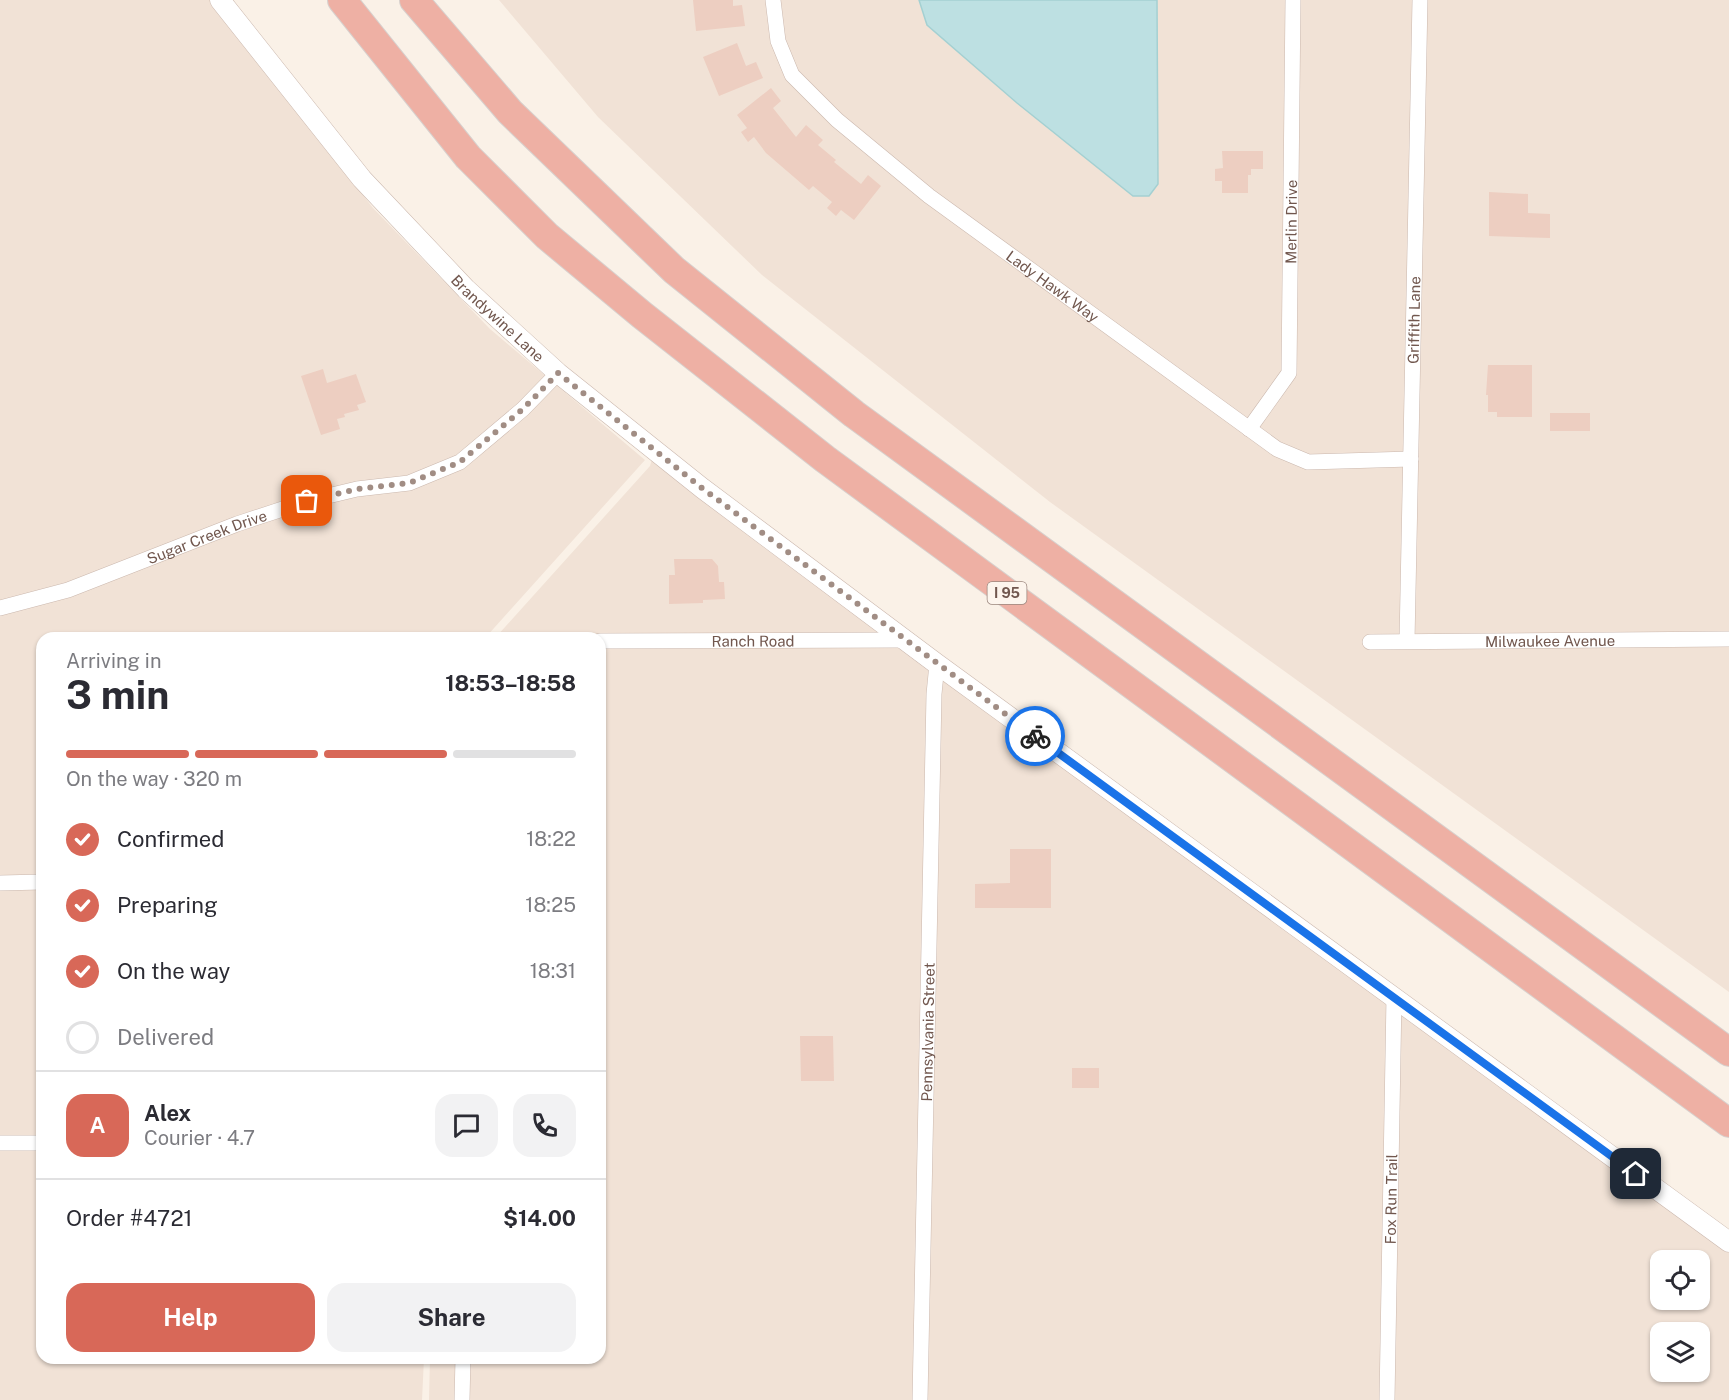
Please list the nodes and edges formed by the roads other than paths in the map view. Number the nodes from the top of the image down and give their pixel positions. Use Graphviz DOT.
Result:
graph roads {
  1 [pos="220,0"];
  2 [pos="342,0"];
  3 [pos="414,0"];
  4 [pos="773,0"];
  5 [pos="1293,0"];
  6 [pos="1420,0"];
  7 [pos="558,373"];
  8 [pos="1249,429"];
  9 [pos="1412,459"];
  10 [pos="0,608"];
  11 [pos="1729,639"];
  12 [pos="906,640"];
  13 [pos="606,641"];
  14 [pos="1407,641"];
  15 [pos="1370,642"];
  16 [pos="937,664"];
  17 [pos="36,882"];
  18 [pos="0,883"];
  19 [pos="1394,997"];
  20 [pos="1729,1052"];
  21 [pos="1729,1123"];
  22 [pos="0,1143"];
  23 [pos="36,1143"];
  24 [pos="1729,1242"];
  25 [pos="463,1364"];
  26 [pos="462,1400"];
  27 [pos="920,1400"];
  28 [pos="1387,1400"];
  1 -- 7 [label="street, Brandywine Lane"];
  2 -- 21 [label="highway, I 95"];
  3 -- 20 [label="highway"];
  4 -- 8 [label="street, Lady Hawk Way"];
  5 -- 8 [label="street, Merlin Drive"];
  6 -- 9 [label="street, Griffith Lane"];
  7 -- 10 [label="street, Sugar Creek Drive"];
  7 -- 12 [label="street, Brandywine Lane"];
  8 -- 9 [label="street, Lady Hawk Way"];
  9 -- 14 [label="street, Griffith Lane"];
  11 -- 14 [label="street, Milwaukee Avenue"];
  12 -- 13 [label="street, Ranch Road"];
  12 -- 16 [label="street, Brandywine Lane"];
  14 -- 15 [label="street, Milwaukee Avenue"];
  16 -- 19 [label="street, Brandywine Lane"];
  16 -- 27 [label="street, Pennsylvania Street"];
  17 -- 18 [label="street"];
  19 -- 24 [label="street, Brandywine Lane"];
  19 -- 28 [label="street, Fox Run Trail"];
  22 -- 23 [label="street"];
  25 -- 26 [label="street"];
}
